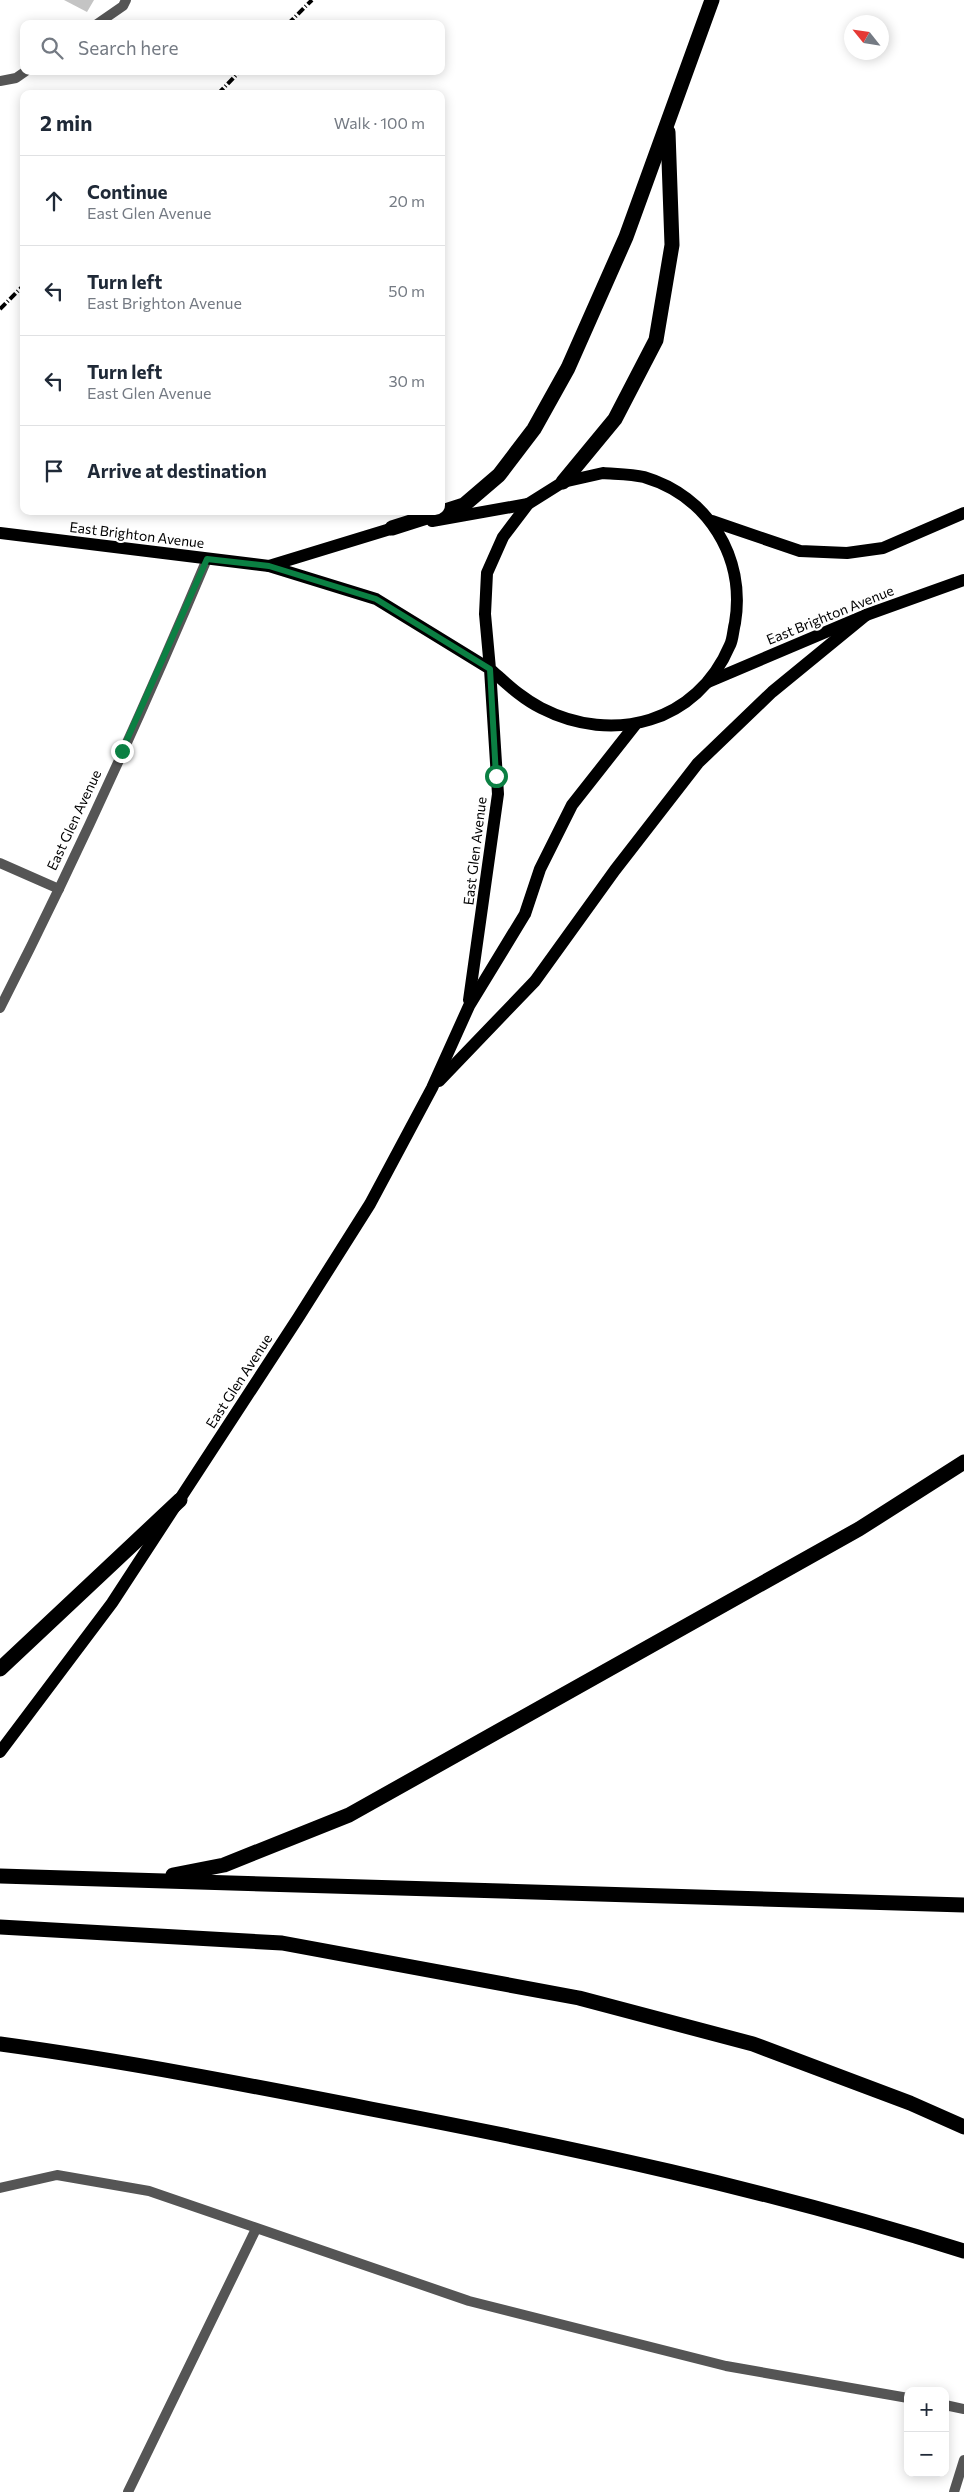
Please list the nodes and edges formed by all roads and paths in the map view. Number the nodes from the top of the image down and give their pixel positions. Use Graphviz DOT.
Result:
graph roads {
  1 [pos="126,0"];
  2 [pos="712,0"];
  3 [pos="102,20"];
  4 [pos="20,75"];
  5 [pos="0,81"];
  6 [pos="668,124"];
  7 [pos="563,482"];
  8 [pos="528,504"];
  9 [pos="445,510"];
  10 [pos="964,513"];
  11 [pos="431,515"];
  12 [pos="712,521"];
  13 [pos="392,528"];
  14 [pos="0,533"];
  15 [pos="207,559"];
  16 [pos="269,566"];
  17 [pos="964,580"];
  18 [pos="866,615"];
  19 [pos="490,669"];
  20 [pos="708,682"];
  21 [pos="635,725"];
  22 [pos="0,863"];
  23 [pos="59,889"];
  24 [pos="469,1006"];
  25 [pos="0,1008"];
  26 [pos="432,1088"];
  27 [pos="964,1462"];
  28 [pos="180,1500"];
  29 [pos="0,1669"];
  30 [pos="0,1752"];
  31 [pos="0,1876"];
  32 [pos="144,1880"];
  33 [pos="964,1905"];
  34 [pos="0,1927"];
  35 [pos="0,2044"];
  36 [pos="964,2127"];
  37 [pos="0,2188"];
  38 [pos="256,2229"];
  39 [pos="964,2251"];
  40 [pos="904,2397"];
  41 [pos="949,2406"];
  42 [pos="964,2409"];
  43 [pos="964,2460"];
  44 [pos="128,2492"];
  45 [pos="954,2492"];
  1 -- 3 [label="street"];
  2 -- 6 [label="highway"];
  4 -- 5 [label="street"];
  6 -- 7 [label="highway"];
  6 -- 9 [label="highway"];
  7 -- 8 [label="main road"];
  7 -- 12 [label="main road"];
  8 -- 13 [label="main road, East Brighton Avenue"];
  8 -- 19 [label="main road, East Glen Avenue"];
  10 -- 12 [label="main road"];
  11 -- 13 [label="highway"];
  12 -- 20 [label="main road"];
  13 -- 16 [label="main road, East Brighton Avenue"];
  14 -- 15 [label="main road, East Brighton Avenue"];
  15 -- 16 [label="main road, East Brighton Avenue"];
  15 -- 23 [label="street, East Glen Avenue"];
  16 -- 19 [label="main road, East Brighton Avenue"];
  17 -- 18 [label="main road, East Brighton Avenue"];
  18 -- 20 [label="main road, East Brighton Avenue"];
  18 -- 26 [label="main road"];
  19 -- 21 [label="main road, East Brighton Avenue"];
  19 -- 24 [label="main road, East Glen Avenue"];
  20 -- 21 [label="main road"];
  21 -- 24 [label="main road, East Glen Avenue"];
  22 -- 23 [label="street"];
  23 -- 25 [label="street, East Glen Avenue"];
  24 -- 26 [label="main road, East Glen Avenue"];
  26 -- 28 [label="main road, East Glen Avenue"];
  27 -- 32 [label="highway"];
  28 -- 29 [label="highway"];
  28 -- 30 [label="main road, East Glen Avenue"];
  31 -- 32 [label="highway"];
  32 -- 33 [label="highway"];
  34 -- 36 [label="highway"];
  35 -- 39 [label="highway"];
  37 -- 38 [label="street"];
  38 -- 40 [label="street"];
  38 -- 44 [label="street"];
  41 -- 42 [label="street"];
  43 -- 45 [label="street"];
}
